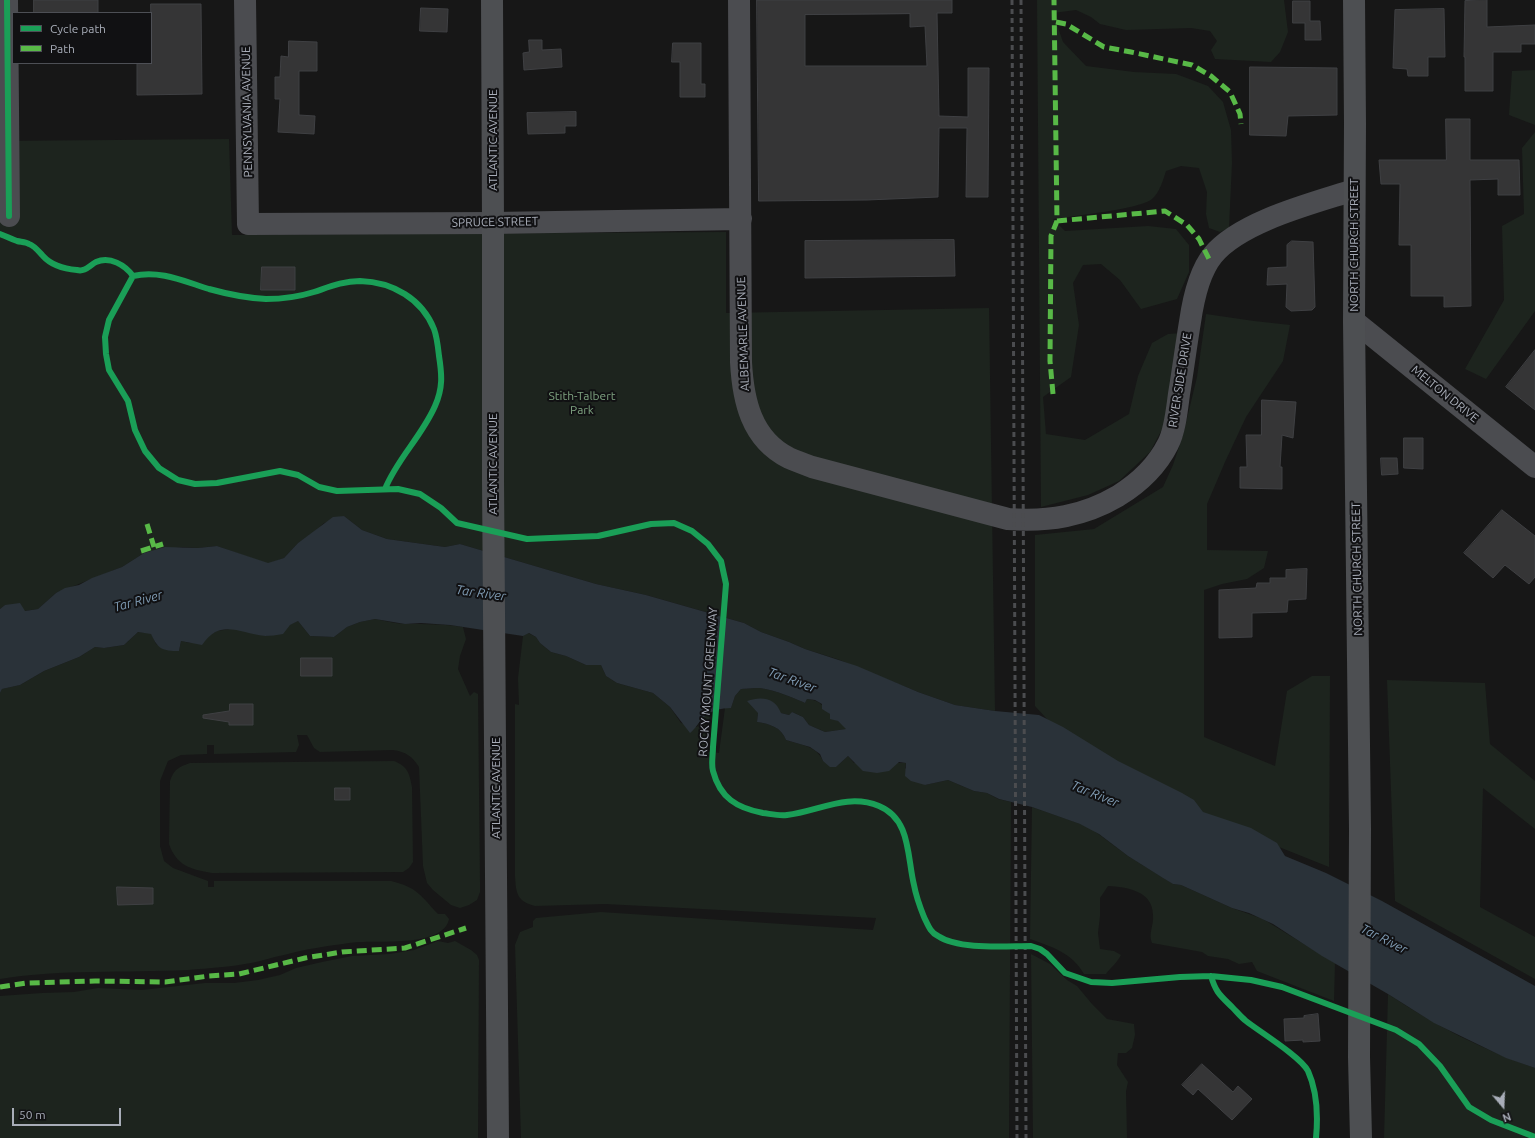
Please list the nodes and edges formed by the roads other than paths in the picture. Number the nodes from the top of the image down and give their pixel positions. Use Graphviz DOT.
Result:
graph roads {
  1 [pos="7,0"];
  2 [pos="245,0"];
  3 [pos="492,0"];
  4 [pos="739,0"];
  5 [pos="1354,0"];
  6 [pos="1354,190"];
  7 [pos="9,216"];
  8 [pos="741,219"];
  9 [pos="493,223"];
  10 [pos="248,224"];
  11 [pos="1354,321"];
  12 [pos="1535,467"];
  13 [pos="974,511"];
  14 [pos="497,1024"];
  15 [pos="486,1138"];
  16 [pos="498,1138"];
  17 [pos="1361,1138"];
  1 -- 7 [label="street"];
  2 -- 10 [label="street, PENNSYLVANIA AVENUE"];
  3 -- 9 [label="main road, ATLANTIC AVENUE"];
  4 -- 8 [label="street, ALBEMARLE AVENUE"];
  5 -- 6 [label="main road, NORTH CHURCH STREET"];
  6 -- 11 [label="main road, NORTH CHURCH STREET"];
  6 -- 13 [label="street, RIVER SIDE DRIVE"];
  8 -- 9 [label="street, SPRUCE STREET"];
  8 -- 13 [label="street, ALBEMARLE AVENUE"];
  9 -- 10 [label="street, SPRUCE STREET"];
  9 -- 14 [label="main road, ATLANTIC AVENUE"];
  11 -- 12 [label="street, MELTON DRIVE"];
  11 -- 17 [label="main road, NORTH CHURCH STREET"];
  14 -- 15 [label="main road, ATLANTIC AVENUE"];
  14 -- 16 [label="main road, ATLANTIC AVENUE"];
}
